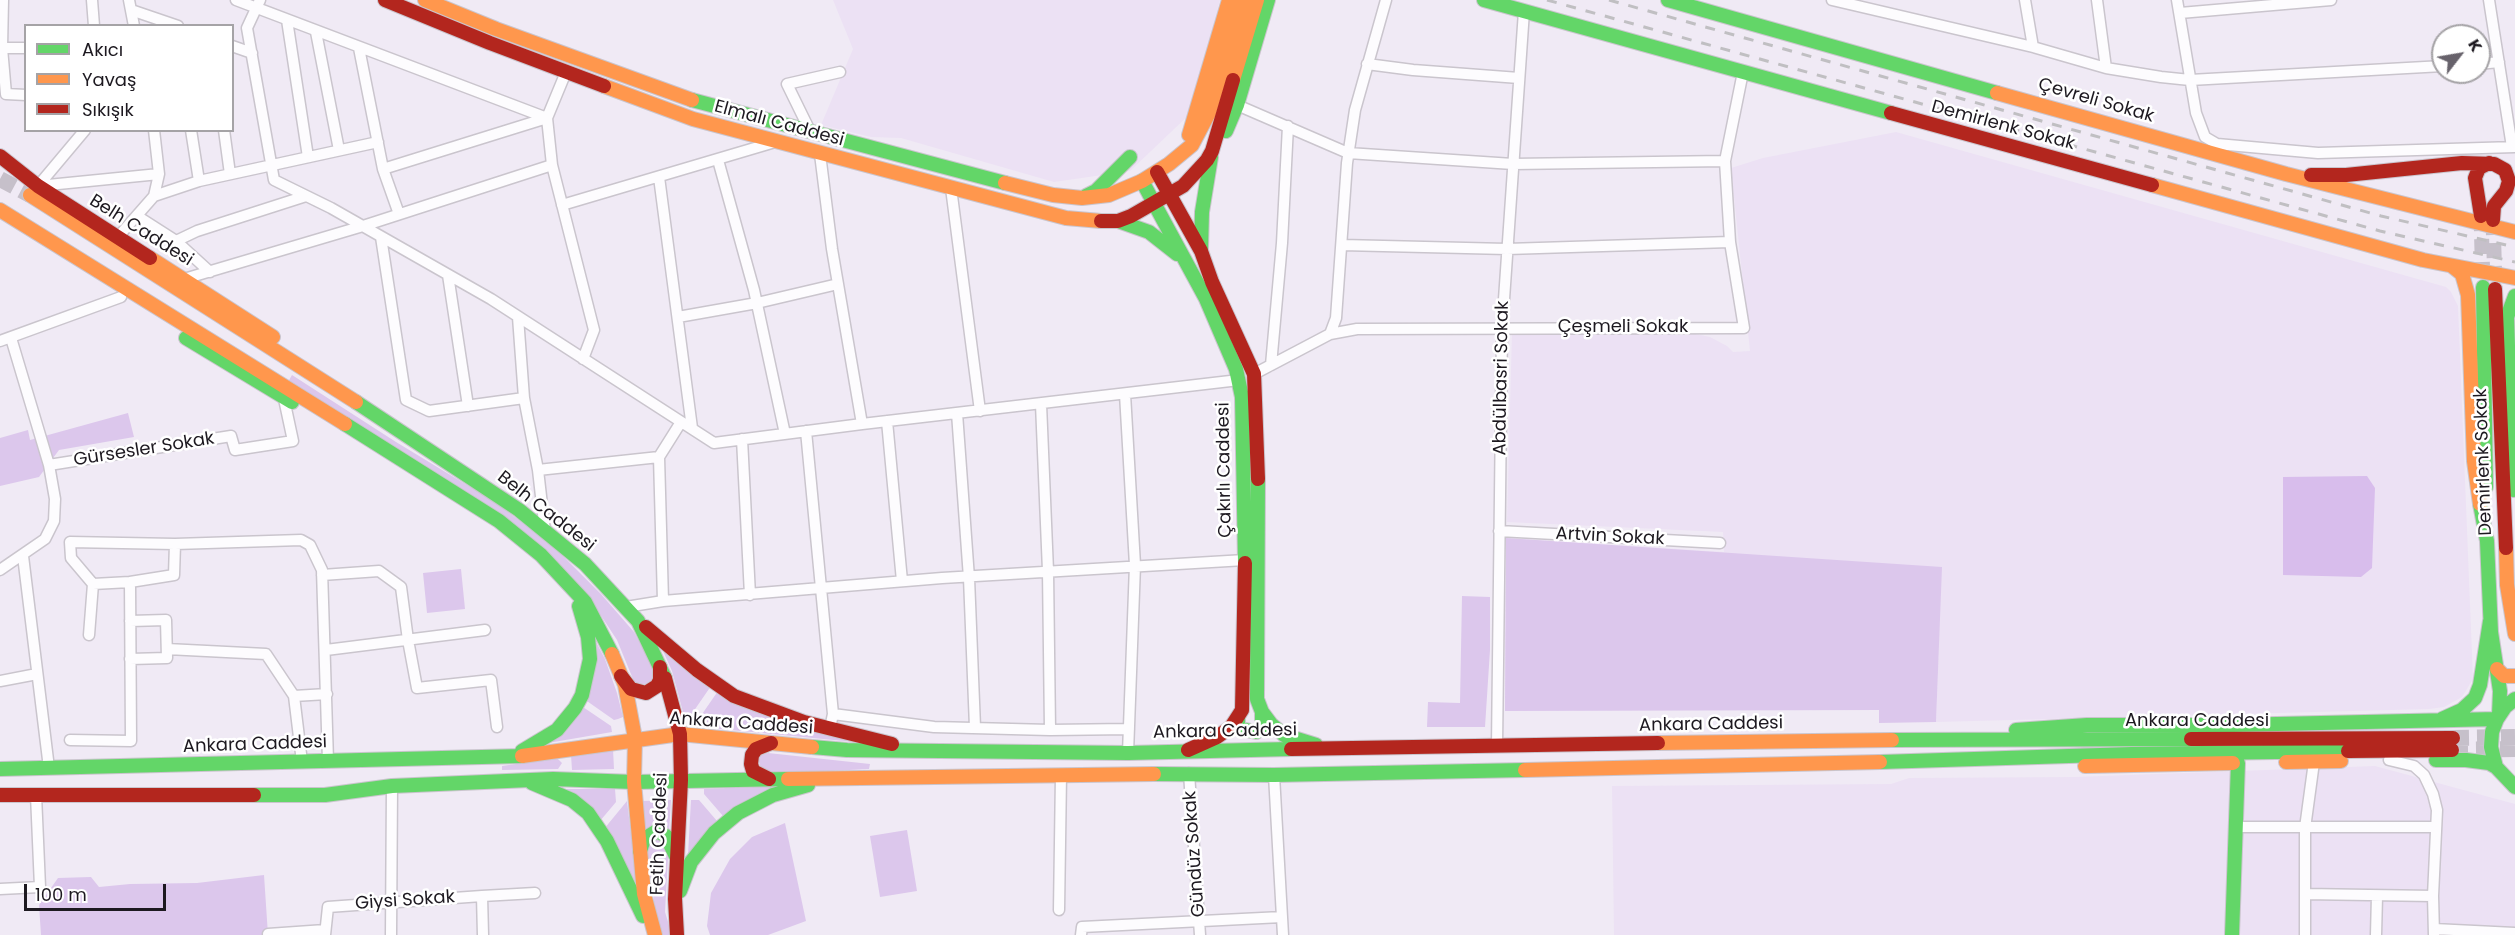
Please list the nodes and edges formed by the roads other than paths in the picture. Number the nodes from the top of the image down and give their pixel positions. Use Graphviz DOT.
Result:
graph roads {
  1 [pos="3,0"];
  2 [pos="92,0"];
  3 [pos="236,0"];
  4 [pos="385,0"];
  5 [pos="425,0"];
  6 [pos="1229,0"];
  7 [pos="1243,0"];
  8 [pos="1257,0"];
  9 [pos="1268,0"];
  10 [pos="1386,0"];
  11 [pos="1484,0"];
  12 [pos="1668,0"];
  13 [pos="1832,0"];
  14 [pos="2025,0"];
  15 [pos="2097,0"];
  16 [pos="2177,0"];
  17 [pos="2331,0"];
  18 [pos="2489,0"];
  19 [pos="258,4"];
  20 [pos="130,5"];
  21 [pos="1524,11"];
  22 [pos="2180,14"];
  23 [pos="287,20"];
  24 [pos="94,24"];
  25 [pos="135,24"];
  26 [pos="174,24"];
  27 [pos="316,32"];
  28 [pos="234,47"];
  29 [pos="2033,47"];
  30 [pos="1,48"];
  31 [pos="24,48"];
  32 [pos="359,48"];
  33 [pos="252,53"];
  34 [pos="2499,62"];
  35 [pos="2491,63"];
  36 [pos="1367,64"];
  37 [pos="2431,67"];
  38 [pos="2106,68"];
  39 [pos="566,72"];
  40 [pos="840,72"];
  41 [pos="1743,72"];
  42 [pos="1519,78"];
  43 [pos="2190,80"];
  44 [pos="24,95"];
  45 [pos="1238,105"];
  46 [pos="547,118"];
  47 [pos="1288,126"];
  48 [pos="83,132"];
  49 [pos="154,132"];
  50 [pos="191,132"];
  51 [pos="224,132"];
  52 [pos="811,133"];
  53 [pos="776,141"];
  54 [pos="378,142"];
  55 [pos="2204,143"];
  56 [pos="2514,147"];
  57 [pos="339,150"];
  58 [pos="1212,151"];
  59 [pos="1348,153"];
  60 [pos="820,154"];
  61 [pos="0,156"];
  62 [pos="308,157"];
  63 [pos="1130,157"];
  64 [pos="718,160"];
  65 [pos="1725,160"];
  66 [pos="2489,163"];
  67 [pos="1513,164"];
  68 [pos="272,165"];
  69 [pos="552,165"];
  70 [pos="1163,168"];
  71 [pos="384,169"];
  72 [pos="2510,173"];
  73 [pos="159,174"];
  74 [pos="230,174"];
  75 [pos="2286,174"];
  76 [pos="659,177"];
  77 [pos="199,180"];
  78 [pos="1142,181"];
  79 [pos="951,188"];
  80 [pos="34,191"];
  81 [pos="1171,194"];
  82 [pos="153,196"];
  83 [pos="306,196"];
  84 [pos="1082,198"];
  85 [pos="1154,204"];
  86 [pos="562,205"];
  87 [pos="0,210"];
  88 [pos="399,214"];
  89 [pos="137,216"];
  90 [pos="1118,221"];
  91 [pos="0,222"];
  92 [pos="363,226"];
  93 [pos="2515,231"];
  94 [pos="118,237"];
  95 [pos="381,237"];
  96 [pos="176,241"];
  97 [pos="1730,242"];
  98 [pos="1342,245"];
  99 [pos="1507,249"];
  100 [pos="1201,251"];
  101 [pos="1186,263"];
  102 [pos="2452,266"];
  103 [pos="210,272"];
  104 [pos="448,275"];
  105 [pos="2515,278"];
  106 [pos="184,279"];
  107 [pos="838,284"];
  108 [pos="2515,296"];
  109 [pos="121,297"];
  110 [pos="757,303"];
  111 [pos="518,317"];
  112 [pos="678,317"];
  113 [pos="1502,328"];
  114 [pos="1330,334"];
  115 [pos="5,340"];
  116 [pos="583,359"];
  117 [pos="1271,365"];
  118 [pos="1254,374"];
  119 [pos="321,379"];
  120 [pos="1239,380"];
  121 [pos="1125,394"];
  122 [pos="524,398"];
  123 [pos="284,399"];
  124 [pos="1041,404"];
  125 [pos="468,406"];
  126 [pos="980,411"];
  127 [pos="325,412"];
  128 [pos="957,413"];
  129 [pos="887,421"];
  130 [pos="681,422"];
  131 [pos="862,424"];
  132 [pos="692,429"];
  133 [pos="806,431"];
  134 [pos="785,434"];
  135 [pos="742,439"];
  136 [pos="659,458"];
  137 [pos="49,465"];
  138 [pos="538,470"];
  139 [pos="545,531"];
  140 [pos="1499,531"];
  141 [pos="2487,541"];
  142 [pos="1720,543"];
  143 [pos="175,544"];
  144 [pos="23,556"];
  145 [pos="1245,560"];
  146 [pos="1135,566"];
  147 [pos="0,570"];
  148 [pos="1048,571"];
  149 [pos="322,575"];
  150 [pos="969,578"];
  151 [pos="130,582"];
  152 [pos="902,582"];
  153 [pos="93,584"];
  154 [pos="2507,585"];
  155 [pos="572,586"];
  156 [pos="821,589"];
  157 [pos="750,595"];
  158 [pos="663,601"];
  159 [pos="626,607"];
  160 [pos="130,621"];
  161 [pos="638,621"];
  162 [pos="2490,621"];
  163 [pos="484,630"];
  164 [pos="2515,634"];
  165 [pos="89,635"];
  166 [pos="408,640"];
  167 [pos="167,650"];
  168 [pos="326,650"];
  169 [pos="130,659"];
  170 [pos="659,663"];
  171 [pos="2497,669"];
  172 [pos="37,674"];
  173 [pos="621,676"];
  174 [pos="2515,676"];
  175 [pos="0,681"];
  176 [pos="327,694"];
  177 [pos="294,696"];
  178 [pos="2515,699"];
  179 [pos="1262,712"];
  180 [pos="833,714"];
  181 [pos="2498,717"];
  182 [pos="1238,718"];
  183 [pos="2428,722"];
  184 [pos="496,727"];
  185 [pos="975,727"];
  186 [pos="830,728"];
  187 [pos="1129,729"];
  188 [pos="1050,730"];
  189 [pos="680,734"];
  190 [pos="634,738"];
  191 [pos="1967,739"];
  192 [pos="70,740"];
  193 [pos="772,743"];
  194 [pos="1497,746"];
  195 [pos="1331,748"];
  196 [pos="1185,751"];
  197 [pos="549,752"];
  198 [pos="925,752"];
  199 [pos="1128,753"];
  200 [pos="507,758"];
  201 [pos="328,760"];
  202 [pos="1988,760"];
  203 [pos="2389,760"];
  204 [pos="302,762"];
  205 [pos="2314,762"];
  206 [pos="2238,763"];
  207 [pos="2496,767"];
  208 [pos="49,768"];
  209 [pos="0,769"];
  210 [pos="1189,773"];
  211 [pos="1060,775"];
  212 [pos="1274,775"];
  213 [pos="553,779"];
  214 [pos="770,779"];
  215 [pos="831,779"];
  216 [pos="526,780"];
  217 [pos="681,780"];
  218 [pos="634,782"];
  219 [pos="392,786"];
  220 [pos="2515,787"];
  221 [pos="0,795"];
  222 [pos="36,795"];
  223 [pos="2235,827"];
  224 [pos="2436,827"];
  225 [pos="2305,828"];
  226 [pos="640,851"];
  227 [pos="677,860"];
  228 [pos="0,889"];
  229 [pos="535,893"];
  230 [pos="2305,894"];
  231 [pos="482,896"];
  232 [pos="2378,896"];
  233 [pos="2433,896"];
  234 [pos="392,902"];
  235 [pos="675,909"];
  236 [pos="1059,910"];
  237 [pos="1282,917"];
  238 [pos="1199,922"];
  239 [pos="325,932"];
  240 [pos="2434,932"];
  241 [pos="2462,933"];
  242 [pos="2515,933"];
  243 [pos="268,934"];
  244 [pos="391,935"];
  245 [pos="483,935"];
  246 [pos="653,935"];
  247 [pos="677,935"];
  248 [pos="1081,935"];
  249 [pos="1200,935"];
  250 [pos="1283,935"];
  251 [pos="2232,935"];
  252 [pos="2305,935"];
  253 [pos="2376,935"];
  1 -- 30 [label="street"];
  2 -- 24 [label="street"];
  3 -- 19 [label="street"];
  4 -- 39 [label="main road, Elmalı Caddesi"];
  5 -- 52 [label="main road, Elmalı Caddesi"];
  6 -- 70 [label="main road"];
  7 -- 70 [label="main road"];
  8 -- 58 [label="main road"];
  9 -- 45 [label="main road"];
  10 -- 36 [label="street"];
  11 -- 21 [label="main road, Demirlenk Sokak"];
  12 -- 55 [label="main road, Çevreli Sokak"];
  13 -- 29 [label="street"];
  14 -- 29 [label="street"];
  15 -- 38 [label="street"];
  16 -- 22 [label="street"];
  17 -- 22 [label="street"];
  18 -- 34 [label="street"];
  19 -- 23 [label="street"];
  19 -- 33 [label="street"];
  20 -- 25 [label="street"];
  20 -- 26 [label="street"];
  21 -- 41 [label="main road, Demirlenk Sokak"];
  21 -- 42 [label="street, Abdülbasri Sokak"];
  22 -- 43 [label="street"];
  23 -- 27 [label="street"];
  23 -- 62 [label="street"];
  27 -- 32 [label="street"];
  27 -- 57 [label="street"];
  28 -- 33 [label="street"];
  29 -- 38 [label="street"];
  30 -- 31 [label="street"];
  30 -- 44 [label="street"];
  32 -- 46 [label="street"];
  32 -- 54 [label="street"];
  33 -- 68 [label="street"];
  34 -- 35 [label="street"];
  34 -- 56 [label="street"];
  36 -- 42 [label="street"];
  36 -- 59 [label="street"];
  37 -- 43 [label="street"];
  38 -- 43 [label="street"];
  39 -- 46 [label="street"];
  39 -- 53 [label="main road, Elmalı Caddesi"];
  40 -- 52 [label="street"];
  41 -- 65 [label="street, Çeşmeli Sokak"];
  41 -- 102 [label="main road, Demirlenk Sokak"];
  42 -- 67 [label="street, Abdülbasri Sokak"];
  43 -- 55 [label="street"];
  45 -- 47 [label="street"];
  45 -- 58 [label="main road"];
  46 -- 69 [label="street"];
  46 -- 71 [label="street"];
  47 -- 59 [label="street"];
  47 -- 117 [label="street"];
  48 -- 80 [label="street"];
  49 -- 73 [label="street"];
  50 -- 77 [label="street"];
  51 -- 74 [label="street"];
  52 -- 84 [label="main road, Elmalı Caddesi"];
  53 -- 60 [label="main road, Elmalı Caddesi"];
  53 -- 64 [label="street"];
  54 -- 57 [label="street"];
  54 -- 71 [label="street"];
  55 -- 56 [label="street"];
  55 -- 75 [label="main road, Çevreli Sokak"];
  57 -- 62 [label="street"];
  58 -- 81 [label="main road"];
  58 -- 100 [label="main road"];
  59 -- 67 [label="street"];
  59 -- 98 [label="street"];
  60 -- 79 [label="main road, Elmalı Caddesi"];
  60 -- 107 [label="street"];
  61 -- 80 [label="main road, Belh Caddesi"];
  62 -- 68 [label="street"];
  63 -- 84 [label="main road"];
  64 -- 76 [label="street"];
  64 -- 110 [label="street"];
  65 -- 67 [label="street"];
  65 -- 97 [label="street, Çeşmeli Sokak"];
  66 -- 72 [label="main road"];
  66 -- 72 [label="main road"];
  66 -- 75 [label="main road"];
  67 -- 99 [label="street, Abdülbasri Sokak"];
  68 -- 74 [label="street"];
  68 -- 83 [label="street"];
  69 -- 86 [label="street"];
  69 -- 88 [label="street"];
  70 -- 78 [label="main road, Elmalı Caddesi"];
  70 -- 81 [label="main road, Çakırlı Caddesi"];
  71 -- 88 [label="street"];
  73 -- 80 [label="street"];
  73 -- 82 [label="street"];
  74 -- 77 [label="street"];
  75 -- 93 [label="main road, Çevreli Sokak"];
  76 -- 86 [label="street"];
  76 -- 112 [label="street"];
  77 -- 82 [label="street"];
  78 -- 84 [label="main road, Elmalı Caddesi"];
  78 -- 85 [label="main road, Çakırlı Caddesi"];
  79 -- 90 [label="main road, Elmalı Caddesi"];
  79 -- 126 [label="street"];
  80 -- 94 [label="main road, Belh Caddesi"];
  80 -- 119 [label="main road, Belh Caddesi"];
  81 -- 85 [label="main road, Elmalı Caddesi"];
  81 -- 100 [label="main road, Çakırlı Caddesi"];
  82 -- 89 [label="street"];
  83 -- 92 [label="street"];
  83 -- 96 [label="street"];
  85 -- 90 [label="main road, Elmalı Caddesi"];
  85 -- 101 [label="main road, Çakırlı Caddesi"];
  86 -- 116 [label="street"];
  87 -- 127 [label="main road, Belh Caddesi"];
  88 -- 92 [label="street"];
  89 -- 94 [label="street"];
  89 -- 96 [label="street"];
  90 -- 101 [label="main road"];
  91 -- 109 [label="main road, Belh Caddesi"];
  92 -- 95 [label="street"];
  92 -- 103 [label="street"];
  94 -- 106 [label="main road, Belh Caddesi"];
  95 -- 104 [label="street"];
  95 -- 125 [label="street"];
  96 -- 103 [label="street"];
  97 -- 99 [label="street"];
  97 -- 113 [label="street, Çeşmeli Sokak"];
  98 -- 99 [label="street"];
  98 -- 114 [label="street"];
  99 -- 113 [label="street, Abdülbasri Sokak"];
  100 -- 118 [label="main road, Çakırlı Caddesi"];
  101 -- 120 [label="main road, Çakırlı Caddesi"];
  102 -- 105 [label="main road, Demirlenk Sokak"];
  102 -- 141 [label="main road"];
  103 -- 106 [label="street"];
  104 -- 111 [label="street"];
  104 -- 125 [label="street"];
  106 -- 119 [label="main road, Belh Caddesi"];
  107 -- 110 [label="street"];
  107 -- 131 [label="street"];
  108 -- 154 [label="main road"];
  109 -- 115 [label="street"];
  109 -- 123 [label="main road, Belh Caddesi"];
  110 -- 112 [label="street"];
  110 -- 134 [label="street"];
  111 -- 116 [label="street"];
  111 -- 122 [label="street"];
  112 -- 132 [label="street"];
  113 -- 114 [label="street, Çeşmeli Sokak"];
  113 -- 140 [label="street, Abdülbasri Sokak"];
  114 -- 117 [label="street, Çeşmeli Sokak"];
  115 -- 137 [label="street"];
  116 -- 130 [label="street"];
  117 -- 118 [label="street, Çeşmeli Sokak"];
  118 -- 179 [label="main road, Çakırlı Caddesi"];
  119 -- 139 [label="main road, Belh Caddesi"];
  120 -- 121 [label="street"];
  120 -- 145 [label="main road, Çakırlı Caddesi"];
  121 -- 124 [label="street"];
  121 -- 146 [label="street"];
  122 -- 125 [label="street"];
  122 -- 138 [label="street"];
  123 -- 127 [label="main road, Belh Caddesi"];
  123 -- 137 [label="street, Gürsesler Sokak"];
  124 -- 126 [label="street"];
  124 -- 148 [label="street"];
  126 -- 128 [label="street"];
  127 -- 155 [label="main road, Belh Caddesi"];
  128 -- 129 [label="street"];
  128 -- 150 [label="street"];
  129 -- 131 [label="street"];
  129 -- 152 [label="street"];
  130 -- 132 [label="street"];
  130 -- 136 [label="street"];
  131 -- 133 [label="street"];
  132 -- 135 [label="street"];
  133 -- 134 [label="street"];
  133 -- 156 [label="street"];
  134 -- 135 [label="street"];
  135 -- 157 [label="street"];
  136 -- 138 [label="street"];
  136 -- 158 [label="street"];
  137 -- 144 [label="street"];
  138 -- 139 [label="street"];
  139 -- 159 [label="main road, Belh Caddesi"];
  140 -- 142 [label="street, Artvin Sokak"];
  140 -- 194 [label="street, Abdülbasri Sokak"];
  141 -- 154 [label="main road, Demirlenk Sokak"];
  141 -- 162 [label="main road"];
  143 -- 149 [label="street"];
  143 -- 151 [label="street"];
  143 -- 153 [label="street"];
  144 -- 147 [label="street"];
  144 -- 172 [label="street"];
  145 -- 146 [label="street"];
  145 -- 182 [label="main road, Çakırlı Caddesi"];
  146 -- 148 [label="street"];
  146 -- 187 [label="street"];
  148 -- 150 [label="street"];
  148 -- 188 [label="street"];
  149 -- 166 [label="street"];
  149 -- 168 [label="street"];
  150 -- 152 [label="street"];
  150 -- 185 [label="street"];
  151 -- 153 [label="street"];
  151 -- 160 [label="street"];
  152 -- 156 [label="street"];
  153 -- 165 [label="street"];
  154 -- 164 [label="main road, Demirlenk Sokak"];
  155 -- 173 [label="main road, Belh Caddesi"];
  155 -- 200 [label="main road"];
  156 -- 157 [label="street"];
  156 -- 180 [label="street"];
  157 -- 158 [label="street"];
  158 -- 159 [label="street"];
  159 -- 161 [label="main road, Belh Caddesi"];
  160 -- 167 [label="street"];
  160 -- 169 [label="street"];
  161 -- 170 [label="main road, Belh Caddesi"];
  161 -- 186 [label="main road"];
  162 -- 171 [label="main road"];
  162 -- 183 [label="main road"];
  163 -- 166 [label="street"];
  166 -- 168 [label="street"];
  166 -- 184 [label="street"];
  167 -- 169 [label="street"];
  167 -- 177 [label="street"];
  168 -- 176 [label="street"];
  169 -- 192 [label="street"];
  170 -- 173 [label="main road"];
  170 -- 189 [label="main road, Belh Caddesi"];
  171 -- 174 [label="main road"];
  171 -- 181 [label="main road"];
  172 -- 175 [label="street"];
  172 -- 208 [label="street"];
  173 -- 190 [label="main road, Belh Caddesi"];
  176 -- 177 [label="street"];
  176 -- 201 [label="street"];
  177 -- 204 [label="street"];
  178 -- 181 [label="main road"];
  179 -- 182 [label="main road"];
  179 -- 195 [label="main road"];
  180 -- 185 [label="street"];
  180 -- 186 [label="street"];
  181 -- 183 [label="main road"];
  181 -- 207 [label="main road"];
  182 -- 196 [label="main road"];
  183 -- 191 [label="main road"];
  185 -- 188 [label="street"];
  186 -- 198 [label="main road"];
  187 -- 188 [label="street"];
  187 -- 199 [label="street"];
  189 -- 190 [label="main road, Ankara Caddesi"];
  189 -- 193 [label="main road, Ankara Caddesi"];
  189 -- 217 [label="main road, Fetih Caddesi"];
  190 -- 197 [label="main road, Ankara Caddesi"];
  190 -- 218 [label="main road, Fetih Caddesi"];
  191 -- 194 [label="main road, Ankara Caddesi"];
  191 -- 202 [label="main road, Ankara Caddesi"];
  193 -- 198 [label="main road, Ankara Caddesi"];
  193 -- 214 [label="main road"];
  194 -- 195 [label="main road, Ankara Caddesi"];
  195 -- 196 [label="main road, Ankara Caddesi"];
  196 -- 199 [label="main road, Ankara Caddesi"];
  197 -- 200 [label="main road, Ankara Caddesi"];
  197 -- 213 [label="main road"];
  198 -- 199 [label="main road, Ankara Caddesi"];
  200 -- 201 [label="main road, Ankara Caddesi"];
  201 -- 204 [label="main road, Ankara Caddesi"];
  202 -- 206 [label="main road"];
  202 -- 212 [label="main road, Ankara Caddesi"];
  203 -- 205 [label="main road"];
  203 -- 207 [label="main road"];
  203 -- 224 [label="street"];
  204 -- 208 [label="main road, Ankara Caddesi"];
  205 -- 206 [label="main road"];
  205 -- 225 [label="street"];
  206 -- 223 [label="main road"];
  207 -- 220 [label="main road"];
  208 -- 209 [label="main road, Ankara Caddesi"];
  210 -- 211 [label="main road, Ankara Caddesi"];
  210 -- 212 [label="main road, Ankara Caddesi"];
  210 -- 238 [label="street, Gündüz Sokak"];
  211 -- 215 [label="main road, Ankara Caddesi"];
  211 -- 236 [label="street"];
  212 -- 237 [label="street"];
  213 -- 216 [label="main road, Ankara Caddesi"];
  213 -- 218 [label="main road, Ankara Caddesi"];
  214 -- 215 [label="main road, Ankara Caddesi"];
  214 -- 217 [label="main road, Ankara Caddesi"];
  215 -- 235 [label="main road"];
  216 -- 219 [label="main road, Ankara Caddesi"];
  216 -- 246 [label="main road"];
  217 -- 218 [label="main road, Ankara Caddesi"];
  217 -- 227 [label="main road, Fetih Caddesi"];
  218 -- 226 [label="main road, Fetih Caddesi"];
  219 -- 222 [label="main road, Ankara Caddesi"];
  219 -- 234 [label="street"];
  221 -- 222 [label="main road, Ankara Caddesi"];
  222 -- 228 [label="street"];
  223 -- 225 [label="street"];
  223 -- 251 [label="main road"];
  224 -- 225 [label="street"];
  224 -- 233 [label="street"];
  225 -- 230 [label="street"];
  226 -- 227 [label="main road"];
  226 -- 246 [label="main road, Fetih Caddesi"];
  227 -- 235 [label="main road, Fetih Caddesi"];
  229 -- 231 [label="street, Giysi Sokak"];
  230 -- 232 [label="street"];
  230 -- 252 [label="street"];
  231 -- 234 [label="street, Giysi Sokak"];
  231 -- 245 [label="street, Giysi Sokak"];
  232 -- 233 [label="street"];
  232 -- 253 [label="street"];
  233 -- 240 [label="street"];
  234 -- 239 [label="street, Giysi Sokak"];
  234 -- 244 [label="street"];
  235 -- 247 [label="main road, Fetih Caddesi"];
  237 -- 238 [label="street"];
  237 -- 250 [label="street"];
  238 -- 248 [label="street"];
  238 -- 249 [label="street, Gündüz Sokak"];
  239 -- 243 [label="street"];
  240 -- 241 [label="street"];
  241 -- 242 [label="street"];
}
